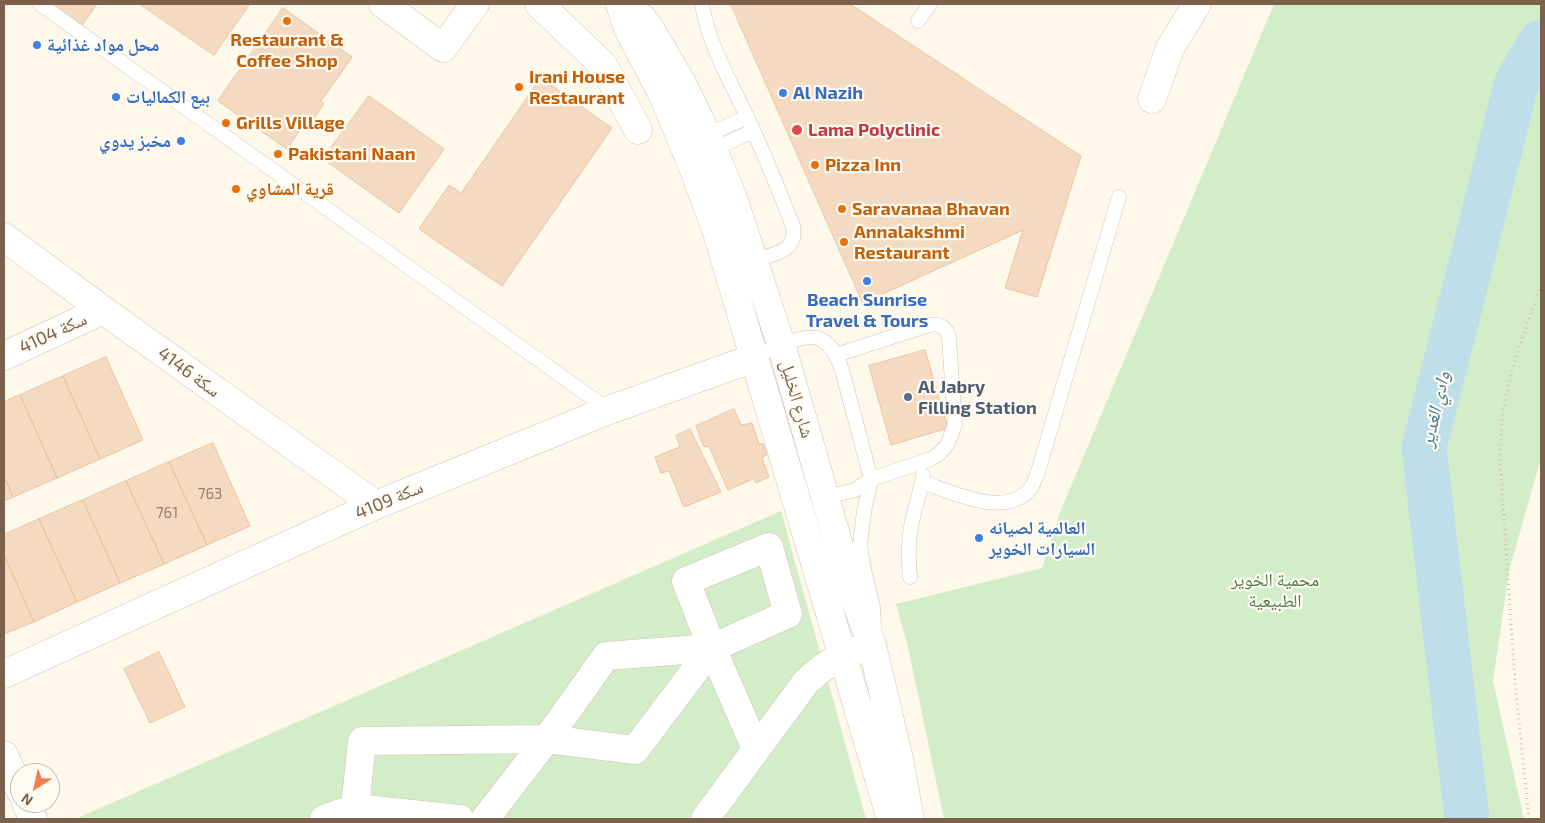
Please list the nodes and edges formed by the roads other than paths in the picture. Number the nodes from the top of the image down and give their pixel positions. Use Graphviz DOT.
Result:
graph roads {
  1 [pos="40,4"];
  2 [pos="383,4"];
  3 [pos="476,4"];
  4 [pos="539,4"];
  5 [pos="702,4"];
  6 [pos="930,4"];
  7 [pos="1197,4"];
  8 [pos="623,5"];
  9 [pos="918,21"];
  10 [pos="1152,99"];
  11 [pos="747,117"];
  12 [pos="638,130"];
  13 [pos="754,131"];
  14 [pos="710,142"];
  15 [pos="1118,197"];
  16 [pos="4,237"];
  17 [pos="754,260"];
  18 [pos="103,310"];
  19 [pos="781,344"];
  20 [pos="836,355"];
  21 [pos="4,356"];
  22 [pos="754,358"];
  23 [pos="608,410"];
  24 [pos="923,462"];
  25 [pos="871,479"];
  26 [pos="922,482"];
  27 [pos="807,486"];
  28 [pos="376,505"];
  29 [pos="910,578"];
  30 [pos="872,646"];
  31 [pos="712,648"];
  32 [pos="843,654"];
  33 [pos="4,674"];
  34 [pos="547,739"];
  35 [pos="756,749"];
  36 [pos="4,755"];
  37 [pos="10,768"];
  38 [pos="355,808"];
  39 [pos="324,819"];
  40 [pos="460,819"];
  41 [pos="485,819"];
  42 [pos="705,819"];
  43 [pos="892,819"];
  44 [pos="910,819"];
  1 -- 23 [label="lane"];
  2 -- 3 [label="street"];
  4 -- 12 [label="street"];
  5 -- 11 [label="lane"];
  6 -- 9 [label="lane"];
  7 -- 10 [label="street"];
  8 -- 14 [label="street, شارع الخليل"];
  8 -- 22 [label="street, شارع الخليل"];
  11 -- 13 [label="lane"];
  11 -- 14 [label="lane"];
  13 -- 14 [label="lane"];
  13 -- 17 [label="lane"];
  14 -- 17 [label="street, شارع الخليل"];
  15 -- 26 [label="lane"];
  16 -- 18 [label="street, سكة 4146"];
  17 -- 19 [label="street, شارع الخليل"];
  18 -- 21 [label="street, سكة 4104"];
  18 -- 28 [label="street, سكة 4146"];
  19 -- 20 [label="lane, سكة 4109"];
  19 -- 22 [label="lane, سكة 4109"];
  19 -- 27 [label="street, شارع الخليل"];
  20 -- 24 [label="lane"];
  20 -- 25 [label="lane"];
  22 -- 23 [label="street, سكة 4109"];
  22 -- 27 [label="street, شارع الخليل"];
  23 -- 28 [label="street, سكة 4109"];
  24 -- 25 [label="lane"];
  24 -- 26 [label="lane"];
  25 -- 27 [label="lane"];
  25 -- 30 [label="lane"];
  26 -- 29 [label="lane"];
  27 -- 30 [label="street, شارع الخليل"];
  27 -- 32 [label="street, شارع الخليل"];
  28 -- 33 [label="street, سكة 4109"];
  30 -- 32 [label="street"];
  30 -- 44 [label="street, شارع الخليل"];
  31 -- 34 [label="street"];
  31 -- 34 [label="street"];
  31 -- 35 [label="street"];
  32 -- 35 [label="street"];
  32 -- 43 [label="street, شارع الخليل"];
  34 -- 38 [label="street"];
  34 -- 41 [label="street"];
  35 -- 42 [label="street"];
  36 -- 37 [label="street"];
  38 -- 39 [label="street"];
  38 -- 40 [label="street"];
}
